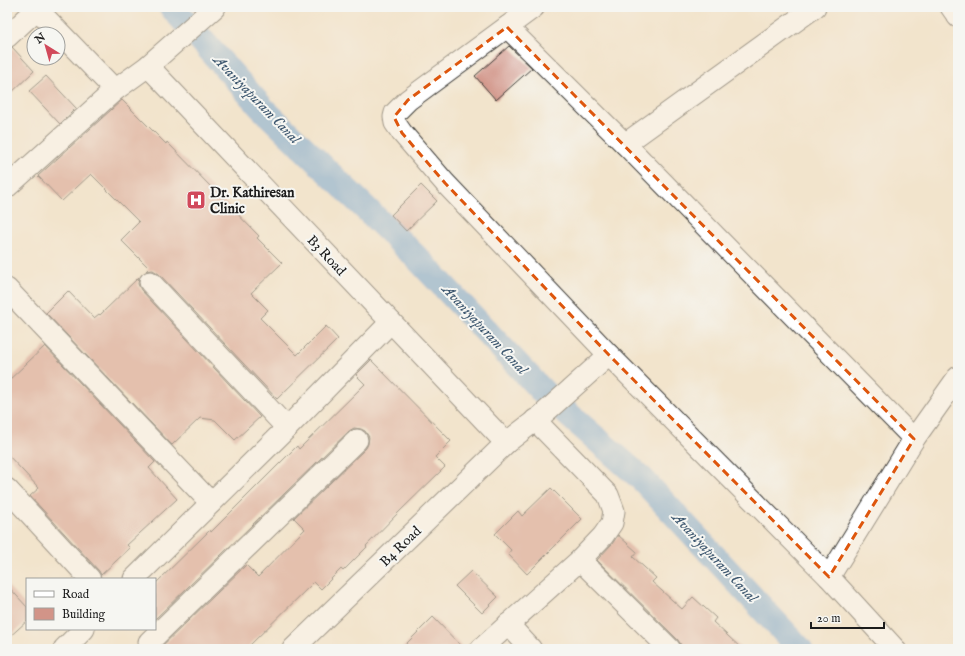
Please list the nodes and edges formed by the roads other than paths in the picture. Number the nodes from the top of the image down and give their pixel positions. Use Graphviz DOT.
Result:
graph roads {
  1 [pos="215,7"];
  2 [pos="534,7"];
  3 [pos="815,7"];
  4 [pos="951,7"];
  5 [pos="36,8"];
  6 [pos="958,17"];
  7 [pos="507,27"];
  8 [pos="7,37"];
  9 [pos="148,66"];
  10 [pos="115,90"];
  11 [pos="625,144"];
  12 [pos="7,187"];
  13 [pos="150,282"];
  14 [pos="7,289"];
  15 [pos="391,322"];
  16 [pos="609,355"];
  17 [pos="958,377"];
  18 [pos="538,418"];
  19 [pos="287,428"];
  20 [pos="914,439"];
  21 [pos="357,440"];
  22 [pos="506,443"];
  23 [pos="7,489"];
  24 [pos="211,503"];
  25 [pos="580,560"];
  26 [pos="829,577"];
  27 [pos="89,578"];
  28 [pos="135,578"];
  29 [pos="508,624"];
  30 [pos="83,630"];
  31 [pos="147,640"];
  32 [pos="64,649"];
  33 [pos="293,649"];
  34 [pos="481,649"];
  35 [pos="531,649"];
  36 [pos="670,649"];
  37 [pos="895,649"];
  1 -- 9 [label="street"];
  2 -- 7 [label="street"];
  3 -- 11 [label="street"];
  4 -- 6 [label="street"];
  5 -- 8 [label="street"];
  5 -- 10 [label="street"];
  7 -- 11 [label="street"];
  7 -- 16 [label="street"];
  9 -- 10 [label="street"];
  9 -- 15 [label="street, B3 Road"];
  10 -- 12 [label="street"];
  11 -- 20 [label="street"];
  13 -- 19 [label="street"];
  14 -- 24 [label="street"];
  15 -- 19 [label="street"];
  15 -- 22 [label="street, B3 Road"];
  16 -- 18 [label="street, B4 Road"];
  16 -- 26 [label="street"];
  17 -- 20 [label="street"];
  18 -- 22 [label="street, B4 Road"];
  18 -- 25 [label="street"];
  19 -- 24 [label="street"];
  20 -- 26 [label="street"];
  21 -- 31 [label="street"];
  22 -- 33 [label="street, B4 Road"];
  23 -- 27 [label="street"];
  24 -- 28 [label="street"];
  25 -- 29 [label="street"];
  25 -- 36 [label="street"];
  26 -- 37 [label="street"];
  29 -- 34 [label="street"];
  29 -- 35 [label="street"];
  30 -- 32 [label="street"];
}
